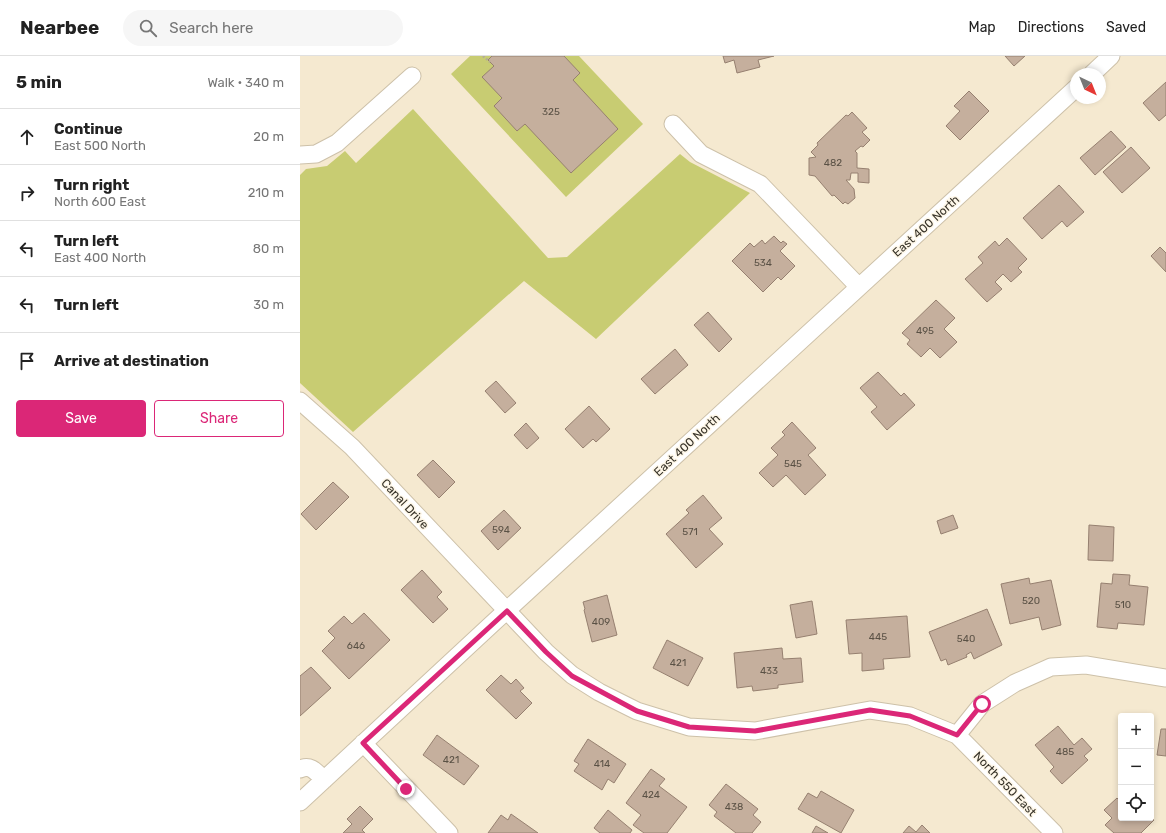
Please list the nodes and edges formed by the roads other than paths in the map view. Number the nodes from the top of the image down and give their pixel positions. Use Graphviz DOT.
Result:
graph roads {
  1 [pos="1111,56"];
  2 [pos="1098,68"];
  3 [pos="412,76"];
  4 [pos="1070,94"];
  5 [pos="673,124"];
  6 [pos="300,155"];
  7 [pos="859,287"];
  8 [pos="302,404"];
  9 [pos="507,611"];
  10 [pos="1166,678"];
  11 [pos="957,735"];
  12 [pos="363,743"];
  13 [pos="300,769"];
  14 [pos="324,780"];
  15 [pos="300,802"];
  16 [pos="449,833"];
  17 [pos="1054,833"];
  1 -- 2 [label="street"];
  3 -- 6 [label="street"];
  4 -- 7 [label="street, East 400 North"];
  5 -- 7 [label="street"];
  7 -- 9 [label="street, East 400 North"];
  8 -- 9 [label="street, Canal Drive"];
  9 -- 11 [label="street, Canal Drive"];
  9 -- 12 [label="street, East 400 North"];
  10 -- 11 [label="street"];
  11 -- 17 [label="street, North 550 East"];
  12 -- 14 [label="street, East 400 North"];
  12 -- 16 [label="street"];
  13 -- 14 [label="street"];
  14 -- 15 [label="street, East 400 North"];
}
